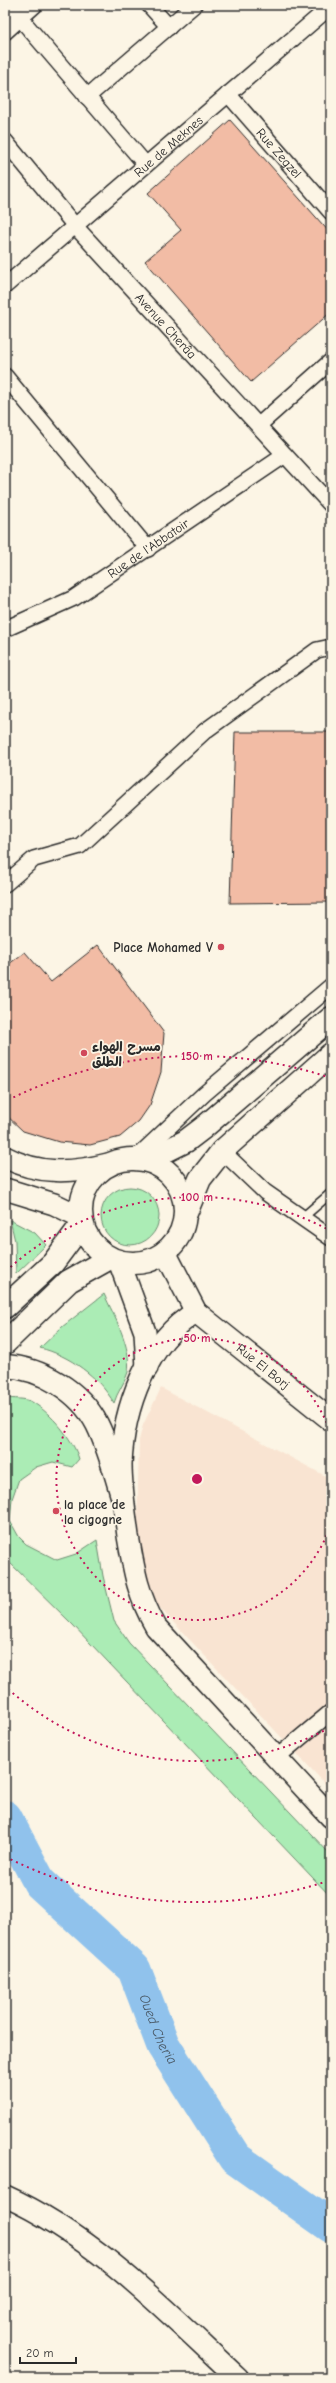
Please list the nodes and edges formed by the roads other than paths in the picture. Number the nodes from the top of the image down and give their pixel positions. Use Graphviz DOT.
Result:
graph roads {
  1 [pos="9,5"];
  2 [pos="35,5"];
  3 [pos="149,5"];
  4 [pos="194,5"];
  5 [pos="331,6"];
  6 [pos="19,19"];
  7 [pos="169,27"];
  8 [pos="5,32"];
  9 [pos="228,94"];
  10 [pos="87,97"];
  11 [pos="5,141"];
  12 [pos="146,166"];
  13 [pos="331,212"];
  14 [pos="75,226"];
  15 [pos="5,286"];
  16 [pos="331,361"];
  17 [pos="5,376"];
  18 [pos="259,425"];
  19 [pos="285,455"];
  20 [pos="331,505"];
  21 [pos="148,549"];
  22 [pos="5,629"];
  23 [pos="331,647"];
  24 [pos="5,884"];
  25 [pos="331,986"];
  26 [pos="331,1018"];
  27 [pos="331,1054"];
  28 [pos="222,1151"];
  29 [pos="5,1157"];
  30 [pos="142,1159"];
  31 [pos="108,1164"];
  32 [pos="5,1189"];
  33 [pos="331,1193"];
  34 [pos="186,1213"];
  35 [pos="302,1218"];
  36 [pos="82,1221"];
  37 [pos="331,1238"];
  38 [pos="166,1252"];
  39 [pos="115,1259"];
  40 [pos="5,1307"];
  41 [pos="196,1312"];
  42 [pos="5,1343"];
  43 [pos="5,1366"];
  44 [pos="147,1368"];
  45 [pos="331,1420"];
  46 [pos="122,1496"];
  47 [pos="331,1712"];
  48 [pos="276,1758"];
  49 [pos="331,1817"];
  50 [pos="5,2196"];
  51 [pos="238,2378"];
  1 -- 6 [label="street"];
  2 -- 6 [label="street"];
  3 -- 7 [label="street"];
  4 -- 7 [label="street"];
  5 -- 9 [label="street, Rue de Meknes"];
  6 -- 8 [label="street"];
  6 -- 10 [label="street"];
  7 -- 10 [label="street"];
  9 -- 12 [label="street, Rue de Meknes"];
  9 -- 13 [label="street, Rue Zegzel"];
  10 -- 12 [label="street"];
  11 -- 14 [label="street, Avenue Cherâa"];
  12 -- 14 [label="street, Rue de Meknes"];
  14 -- 15 [label="street, Rue de Meknes"];
  14 -- 18 [label="street, Avenue Cherâa"];
  16 -- 18 [label="street"];
  17 -- 21 [label="street"];
  18 -- 19 [label="street, Avenue Cherâa"];
  19 -- 20 [label="street, Avenue Cherâa"];
  19 -- 21 [label="street, Rue de l'Abbatoir"];
  21 -- 22 [label="street, Rue de l'Abbatoir"];
  23 -- 24 [label="street"];
  25 -- 30 [label="street"];
  26 -- 30 [label="highway"];
  27 -- 28 [label="highway"];
  28 -- 34 [label="highway"];
  28 -- 35 [label="street"];
  29 -- 31 [label="main road"];
  30 -- 31 [label="highway"];
  30 -- 34 [label="highway"];
  31 -- 36 [label="highway"];
  32 -- 36 [label="main road"];
  33 -- 35 [label="lane"];
  34 -- 38 [label="highway"];
  35 -- 37 [label="street"];
  36 -- 39 [label="highway"];
  36 -- 40 [label="highway"];
  38 -- 39 [label="highway"];
  38 -- 41 [label="main road"];
  39 -- 42 [label="highway"];
  39 -- 44 [label="main road"];
  41 -- 44 [label="main road"];
  41 -- 45 [label="main road, Rue El Borj"];
  43 -- 46 [label="highway"];
  44 -- 46 [label="main road"];
  46 -- 48 [label="main road"];
  47 -- 48 [label="street"];
  48 -- 49 [label="main road"];
  50 -- 51 [label="main road"];
}
